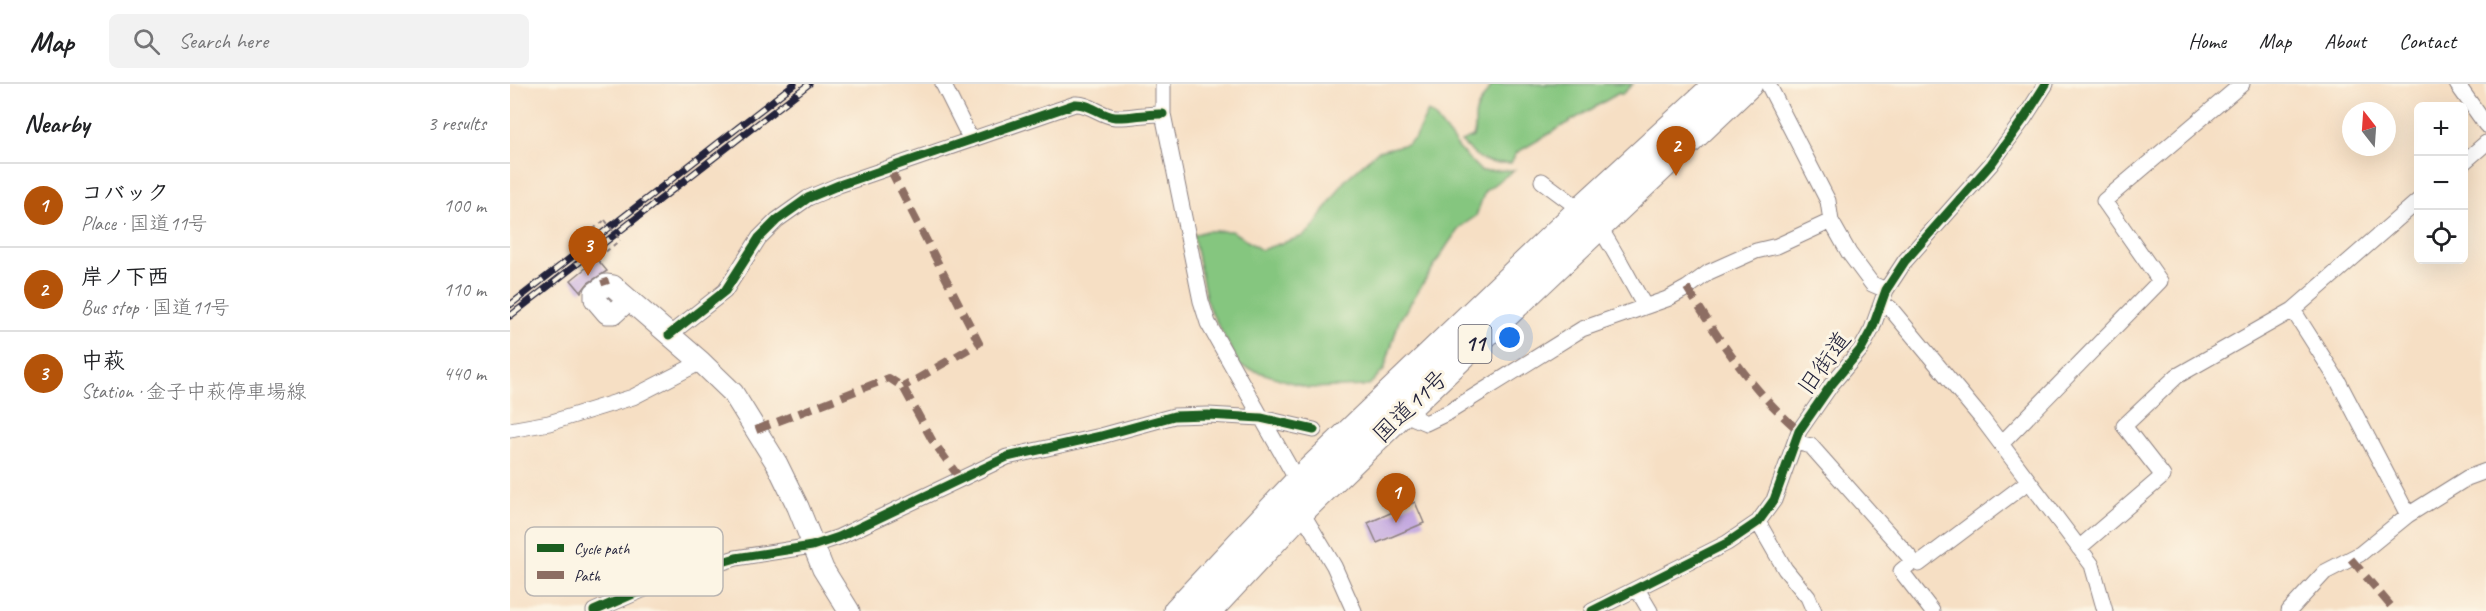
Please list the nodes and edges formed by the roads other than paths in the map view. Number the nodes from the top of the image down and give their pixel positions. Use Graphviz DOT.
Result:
graph roads {
  1 [pos="943,84"];
  2 [pos="1163,84"];
  3 [pos="1718,84"];
  4 [pos="1749,84"];
  5 [pos="1768,84"];
  6 [pos="2046,84"];
  7 [pos="2242,84"];
  8 [pos="2457,84"];
  9 [pos="1163,114"];
  10 [pos="2486,125"];
  11 [pos="971,140"];
  12 [pos="2486,143"];
  13 [pos="2468,158"];
  14 [pos="1542,181"];
  15 [pos="2414,204"];
  16 [pos="1590,218"];
  17 [pos="1831,221"];
  18 [pos="1884,297"];
  19 [pos="628,300"];
  20 [pos="1644,305"];
  21 [pos="2293,310"];
  22 [pos="669,335"];
  23 [pos="702,362"];
  24 [pos="1406,410"];
  25 [pos="1261,418"];
  26 [pos="510,430"];
  27 [pos="1314,430"];
  28 [pos="1795,442"];
  29 [pos="2001,444"];
  30 [pos="2486,471"];
  31 [pos="2029,481"];
  32 [pos="1298,482"];
  33 [pos="1302,511"];
  34 [pos="2408,515"];
  35 [pos="1758,522"];
  36 [pos="812,546"];
  37 [pos="2079,548"];
  38 [pos="1913,561"];
  39 [pos="723,562"];
  40 [pos="1637,589"];
  41 [pos="629,596"];
  42 [pos="594,611"];
  43 [pos="849,611"];
  44 [pos="1177,611"];
  45 [pos="1208,611"];
  46 [pos="1354,611"];
  47 [pos="1592,611"];
  48 [pos="1650,611"];
  49 [pos="1814,611"];
  50 [pos="1932,611"];
  51 [pos="2105,611"];
  52 [pos="2289,611"];
  1 -- 11 [label="street"];
  2 -- 9 [label="street"];
  3 -- 16 [label="highway, 国道11号 / 11"];
  4 -- 16 [label="highway, 国道11号 / 11"];
  5 -- 17 [label="street"];
  6 -- 18 [label="street, 旧街道"];
  7 -- 29 [label="street"];
  8 -- 10 [label="street"];
  9 -- 11 [label="street"];
  9 -- 25 [label="street"];
  11 -- 22 [label="street"];
  12 -- 13 [label="street"];
  14 -- 16 [label="street"];
  15 -- 21 [label="street"];
  16 -- 20 [label="street"];
  16 -- 24 [label="highway, 国道11号 / 11"];
  16 -- 32 [label="highway, 国道11号 / 11"];
  17 -- 18 [label="street"];
  17 -- 20 [label="street"];
  18 -- 28 [label="street, 旧街道"];
  18 -- 29 [label="street"];
  19 -- 22 [label="main road"];
  20 -- 24 [label="street"];
  21 -- 34 [label="street"];
  21 -- 37 [label="street"];
  22 -- 23 [label="main road"];
  23 -- 26 [label="street"];
  23 -- 36 [label="main road"];
  24 -- 33 [label="highway, 国道11号 / 11"];
  25 -- 27 [label="street"];
  25 -- 32 [label="street"];
  25 -- 36 [label="street"];
  28 -- 35 [label="street, 旧街道"];
  28 -- 38 [label="street"];
  29 -- 31 [label="street"];
  30 -- 34 [label="street"];
  31 -- 37 [label="street"];
  31 -- 38 [label="street"];
  32 -- 33 [label="street"];
  32 -- 44 [label="highway, 国道11号 / 11"];
  33 -- 45 [label="highway, 国道11号 / 11"];
  33 -- 46 [label="street"];
  34 -- 52 [label="street"];
  35 -- 40 [label="street, 旧街道"];
  35 -- 49 [label="street"];
  36 -- 39 [label="street"];
  36 -- 43 [label="main road"];
  37 -- 51 [label="street"];
  38 -- 50 [label="street"];
  40 -- 47 [label="street, 旧街道"];
  40 -- 48 [label="street"];
  41 -- 42 [label="street"];
}
